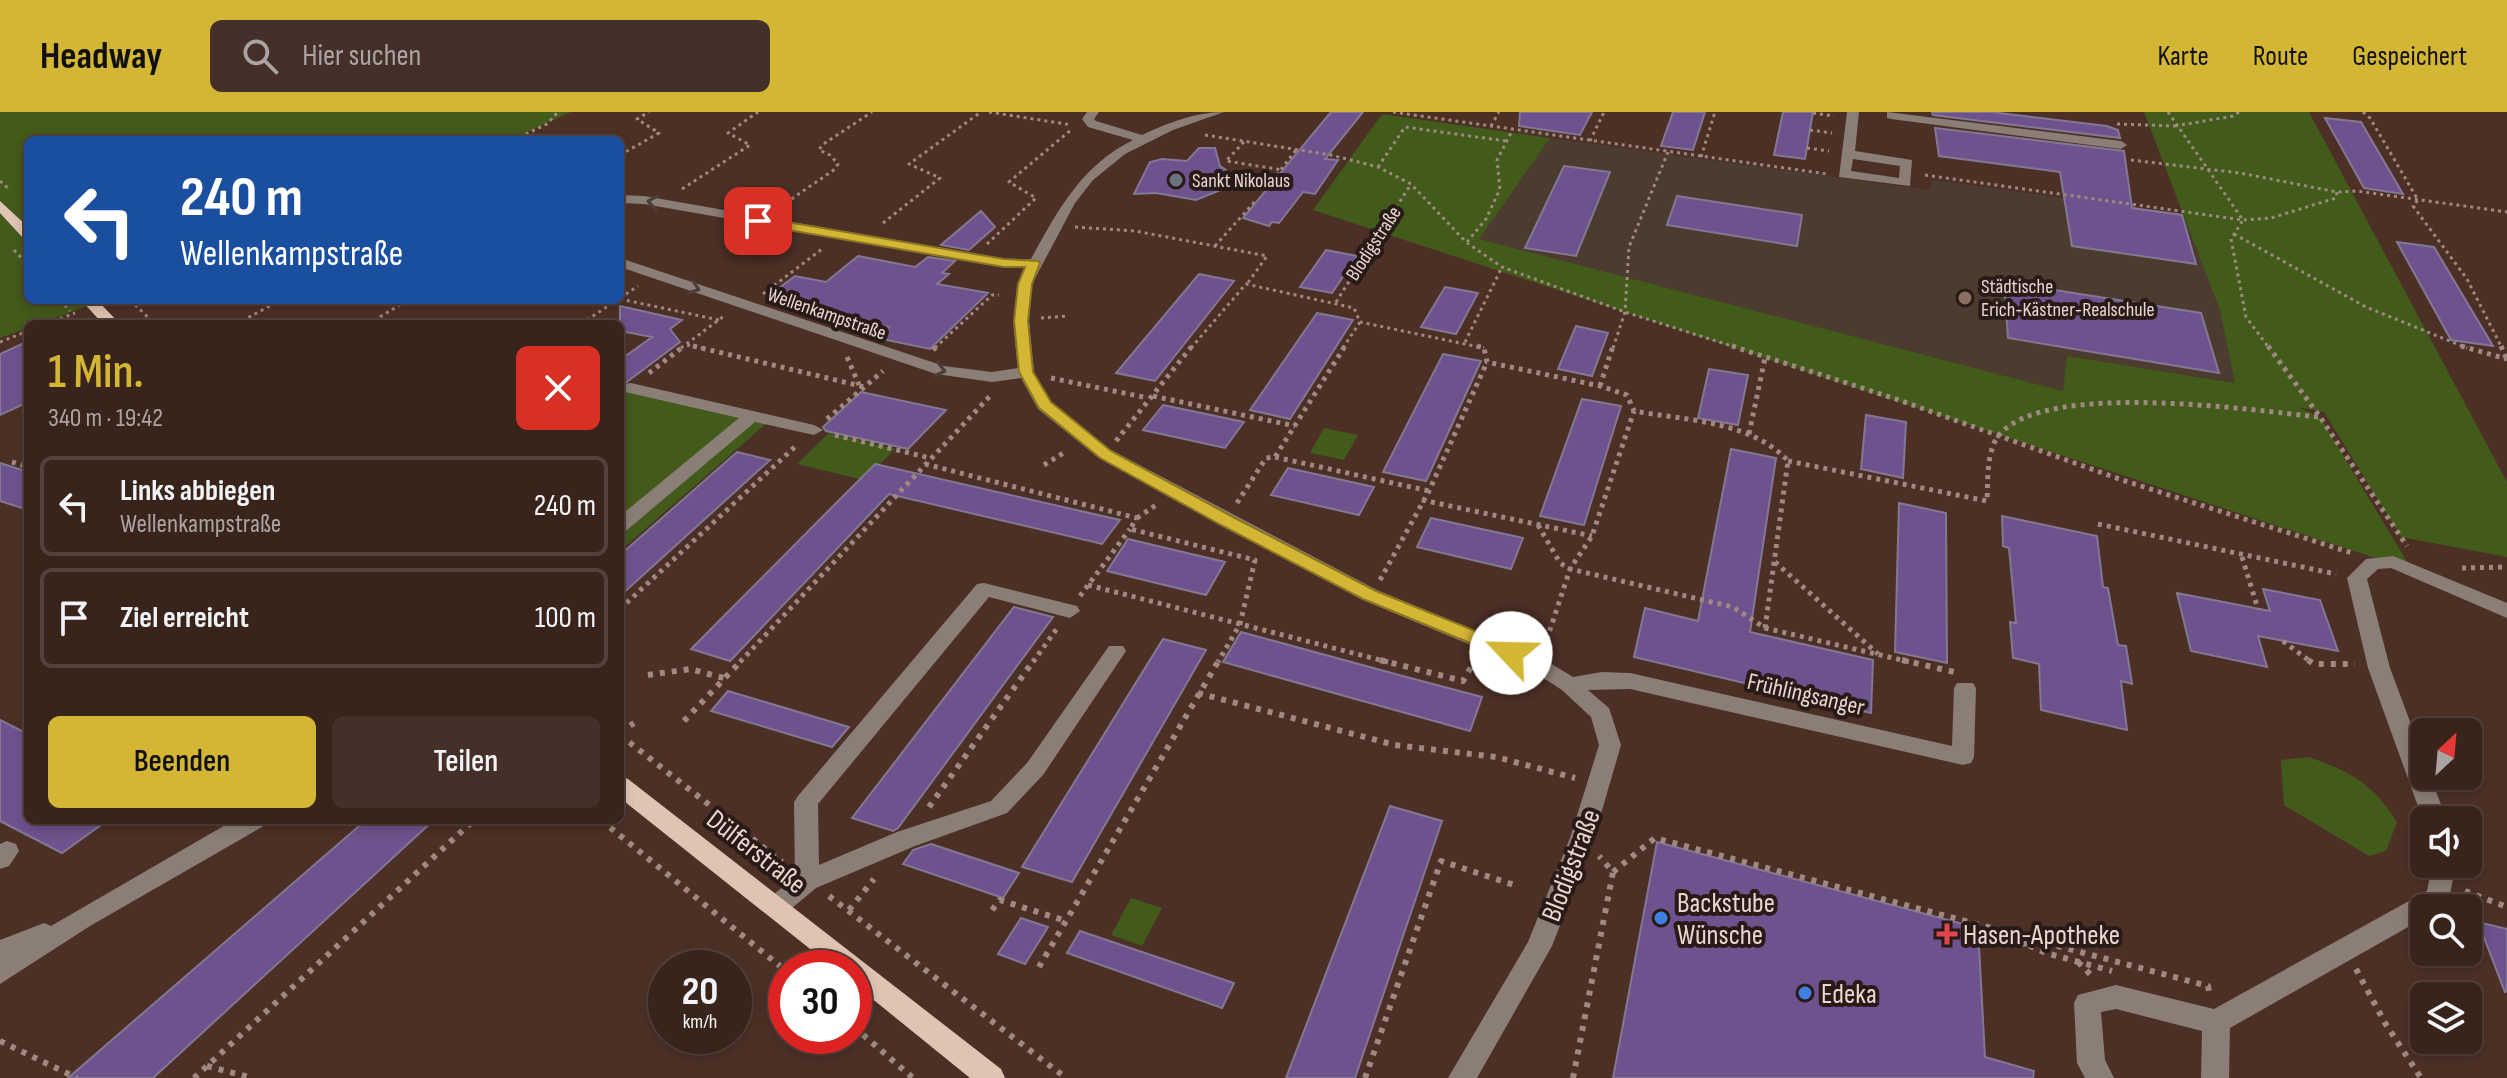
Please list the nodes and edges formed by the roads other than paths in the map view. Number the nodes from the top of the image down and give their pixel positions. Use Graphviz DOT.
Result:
graph roads {
  1 [pos="1093,112"];
  2 [pos="1218,112"];
  3 [pos="1853,112"];
  4 [pos="1891,115"];
  5 [pos="1141,139"];
  6 [pos="2121,145"];
  7 [pos="1848,154"];
  8 [pos="624,199"];
  9 [pos="0,205"];
  10 [pos="24,231"];
  11 [pos="624,263"];
  12 [pos="1034,263"];
  13 [pos="92,304"];
  14 [pos="108,320"];
  15 [pos="1026,372"];
  16 [pos="631,388"];
  17 [pos="753,415"];
  18 [pos="814,430"];
  19 [pos="624,523"];
  20 [pos="1070,611"];
  21 [pos="2507,611"];
  22 [pos="1116,651"];
  23 [pos="1963,681"];
  24 [pos="1570,685"];
  25 [pos="624,788"];
  26 [pos="2430,806"];
  27 [pos="247,824"];
  28 [pos="2441,878"];
  29 [pos="807,881"];
  30 [pos="777,906"];
  31 [pos="81,919"];
  32 [pos="832,950"];
  33 [pos="0,951"];
  34 [pos="0,973"];
  35 [pos="872,982"];
  36 [pos="2216,1022"];
  37 [pos="991,1078"];
  38 [pos="1462,1078"];
  39 [pos="2100,1078"];
  40 [pos="2215,1078"];
  1 -- 5 [label="street"];
  2 -- 5 [label="street, Blodigstraße"];
  3 -- 7 [label="street"];
  4 -- 6 [label="street"];
  5 -- 12 [label="street, Blodigstraße"];
  7 -- 7 [label="street"];
  12 -- 8 [label="street, one-way"];
  9 -- 10 [label="main road"];
  11 -- 15 [label="street, Wellenkampstraße, one-way"];
  12 -- 15 [label="street, Blodigstraße"];
  13 -- 14 [label="main road"];
  15 -- 24 [label="street, Blodigstraße"];
  16 -- 17 [label="street"];
  17 -- 18 [label="street"];
  17 -- 19 [label="street"];
  20 -- 29 [label="street"];
  21 -- 26 [label="street"];
  22 -- 29 [label="street"];
  23 -- 24 [label="street, Frühlingsanger"];
  24 -- 38 [label="street, Blodigstraße"];
  25 -- 30 [label="main road, Dülferstraße"];
  27 -- 31 [label="street"];
  28 -- 36 [label="street"];
  29 -- 30 [label="street"];
  30 -- 32 [label="main road, Dülferstraße"];
  31 -- 33 [label="street"];
  31 -- 34 [label="street"];
  35 -- 37 [label="main road, Dülferstraße"];
  36 -- 39 [label="street"];
  36 -- 40 [label="street"];
}
